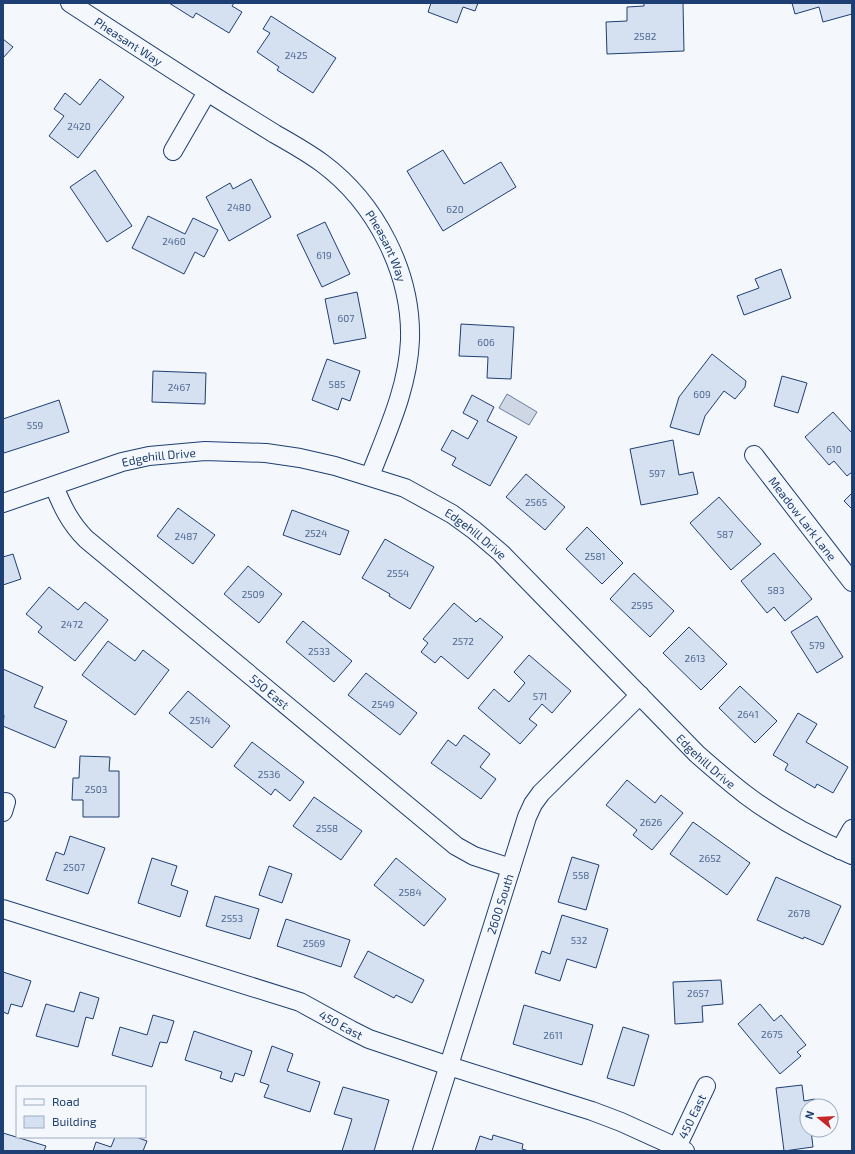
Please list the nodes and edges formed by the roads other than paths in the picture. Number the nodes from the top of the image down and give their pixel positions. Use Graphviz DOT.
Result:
graph roads {
  1 [pos="70,3"];
  2 [pos="207,92"];
  3 [pos="173,151"];
  4 [pos="754,455"];
  5 [pos="370,476"];
  6 [pos="54,486"];
  7 [pos="3,504"];
  8 [pos="852,582"];
  9 [pos="640,695"];
  10 [pos="852,829"];
  11 [pos="846,853"];
  12 [pos="511,868"];
  13 [pos="3,909"];
  14 [pos="449,1066"];
  15 [pos="706,1086"];
  16 [pos="681,1149"];
  17 [pos="422,1151"];
  1 -- 2 [label="street, Pheasant Way"];
  2 -- 3 [label="street"];
  2 -- 5 [label="street, Pheasant Way"];
  4 -- 8 [label="street, Meadow Lark Lane"];
  5 -- 6 [label="street, Edgehill Drive"];
  5 -- 9 [label="street, Edgehill Drive"];
  6 -- 7 [label="street, Edgehill Drive"];
  6 -- 12 [label="street, 550 East"];
  9 -- 11 [label="street, Edgehill Drive"];
  9 -- 12 [label="street, 2600 South"];
  10 -- 11 [label="street"];
  12 -- 14 [label="street, 2600 South"];
  13 -- 14 [label="street, 450 East"];
  14 -- 16 [label="street, 450 East"];
  14 -- 17 [label="street, 2600 South"];
  15 -- 16 [label="street, 450 East"];
}
